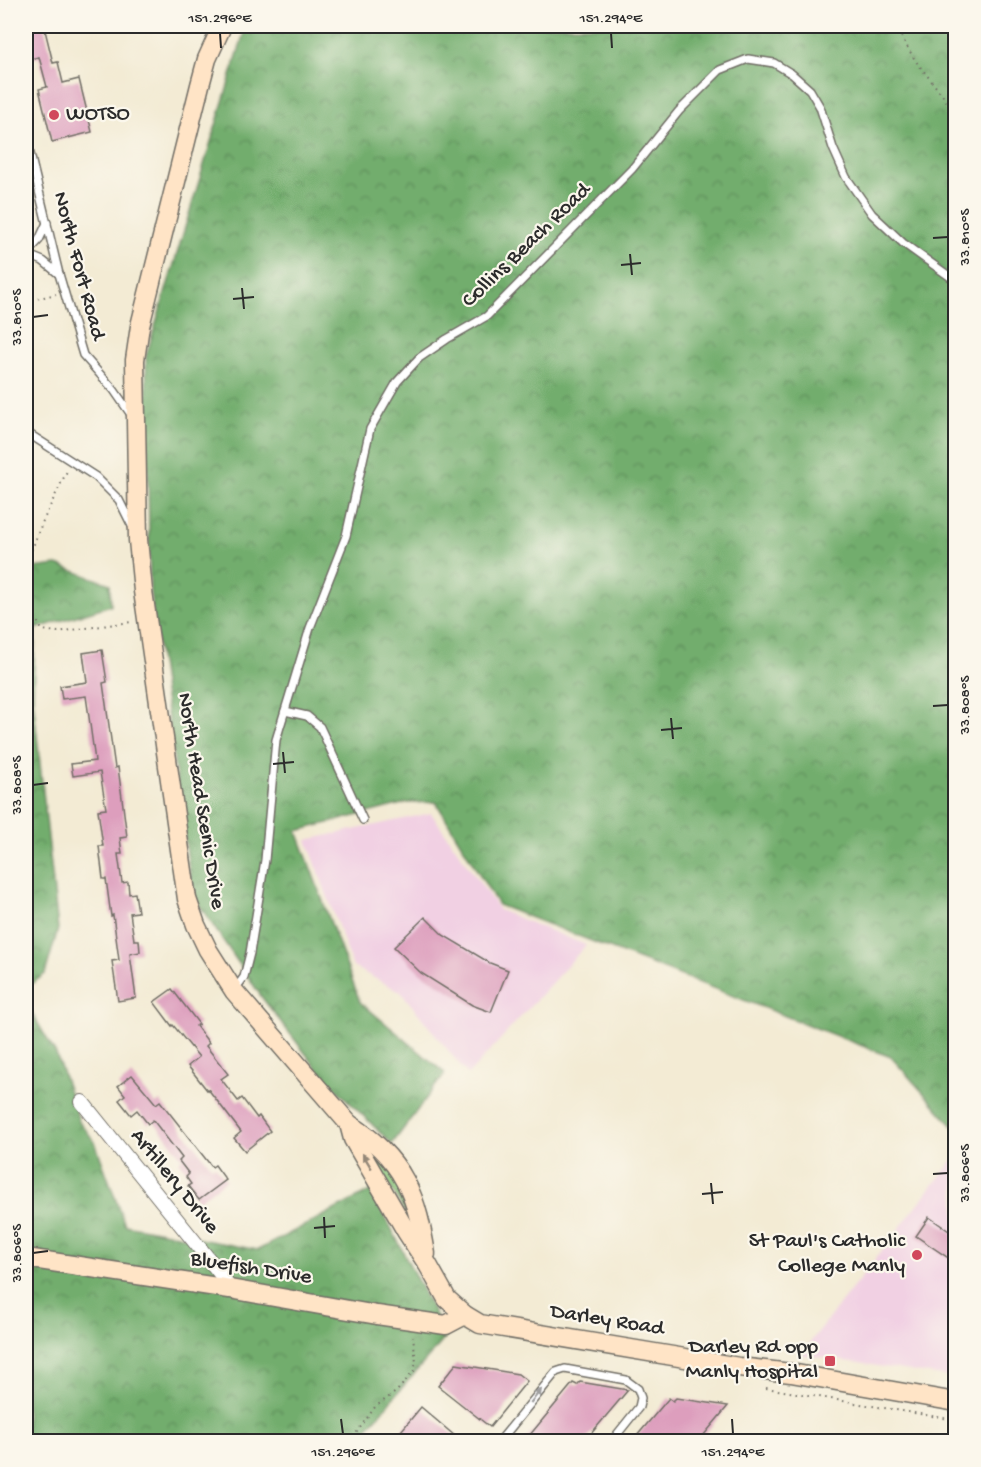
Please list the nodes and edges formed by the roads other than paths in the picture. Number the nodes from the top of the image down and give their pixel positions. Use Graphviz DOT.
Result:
graph roads {
  1 [pos="222,26"];
  2 [pos="26,137"];
  3 [pos="47,223"];
  4 [pos="26,254"];
  5 [pos="59,274"];
  6 [pos="956,281"];
  7 [pos="137,424"];
  8 [pos="26,432"];
  9 [pos="138,540"];
  10 [pos="285,711"];
  11 [pos="363,820"];
  12 [pos="234,991"];
  13 [pos="82,1102"];
  14 [pos="26,1258"];
  15 [pos="230,1289"];
  16 [pos="465,1315"];
  17 [pos="956,1402"];
  18 [pos="499,1442"];
  19 [pos="611,1442"];
  1 -- 7 [label="street, North Head Scenic Drive"];
  2 -- 3 [label="lane, North Fort Road"];
  3 -- 4 [label="lane"];
  3 -- 5 [label="lane, North Fort Road"];
  4 -- 5 [label="lane"];
  5 -- 7 [label="lane, North Fort Road"];
  6 -- 10 [label="lane, Collins Beach Road"];
  7 -- 9 [label="street, North Head Scenic Drive"];
  8 -- 9 [label="lane"];
  9 -- 12 [label="street, North Head Scenic Drive"];
  10 -- 11 [label="lane"];
  10 -- 12 [label="lane, Collins Beach Road"];
  12 -- 16 [label="street, North Head Scenic Drive"];
  13 -- 15 [label="street, Artillery Drive"];
  14 -- 15 [label="street, Bluefish Drive"];
  15 -- 16 [label="street, Bluefish Drive"];
  16 -- 17 [label="street, Darley Road"];
  18 -- 19 [label="lane, one-way"];
}
